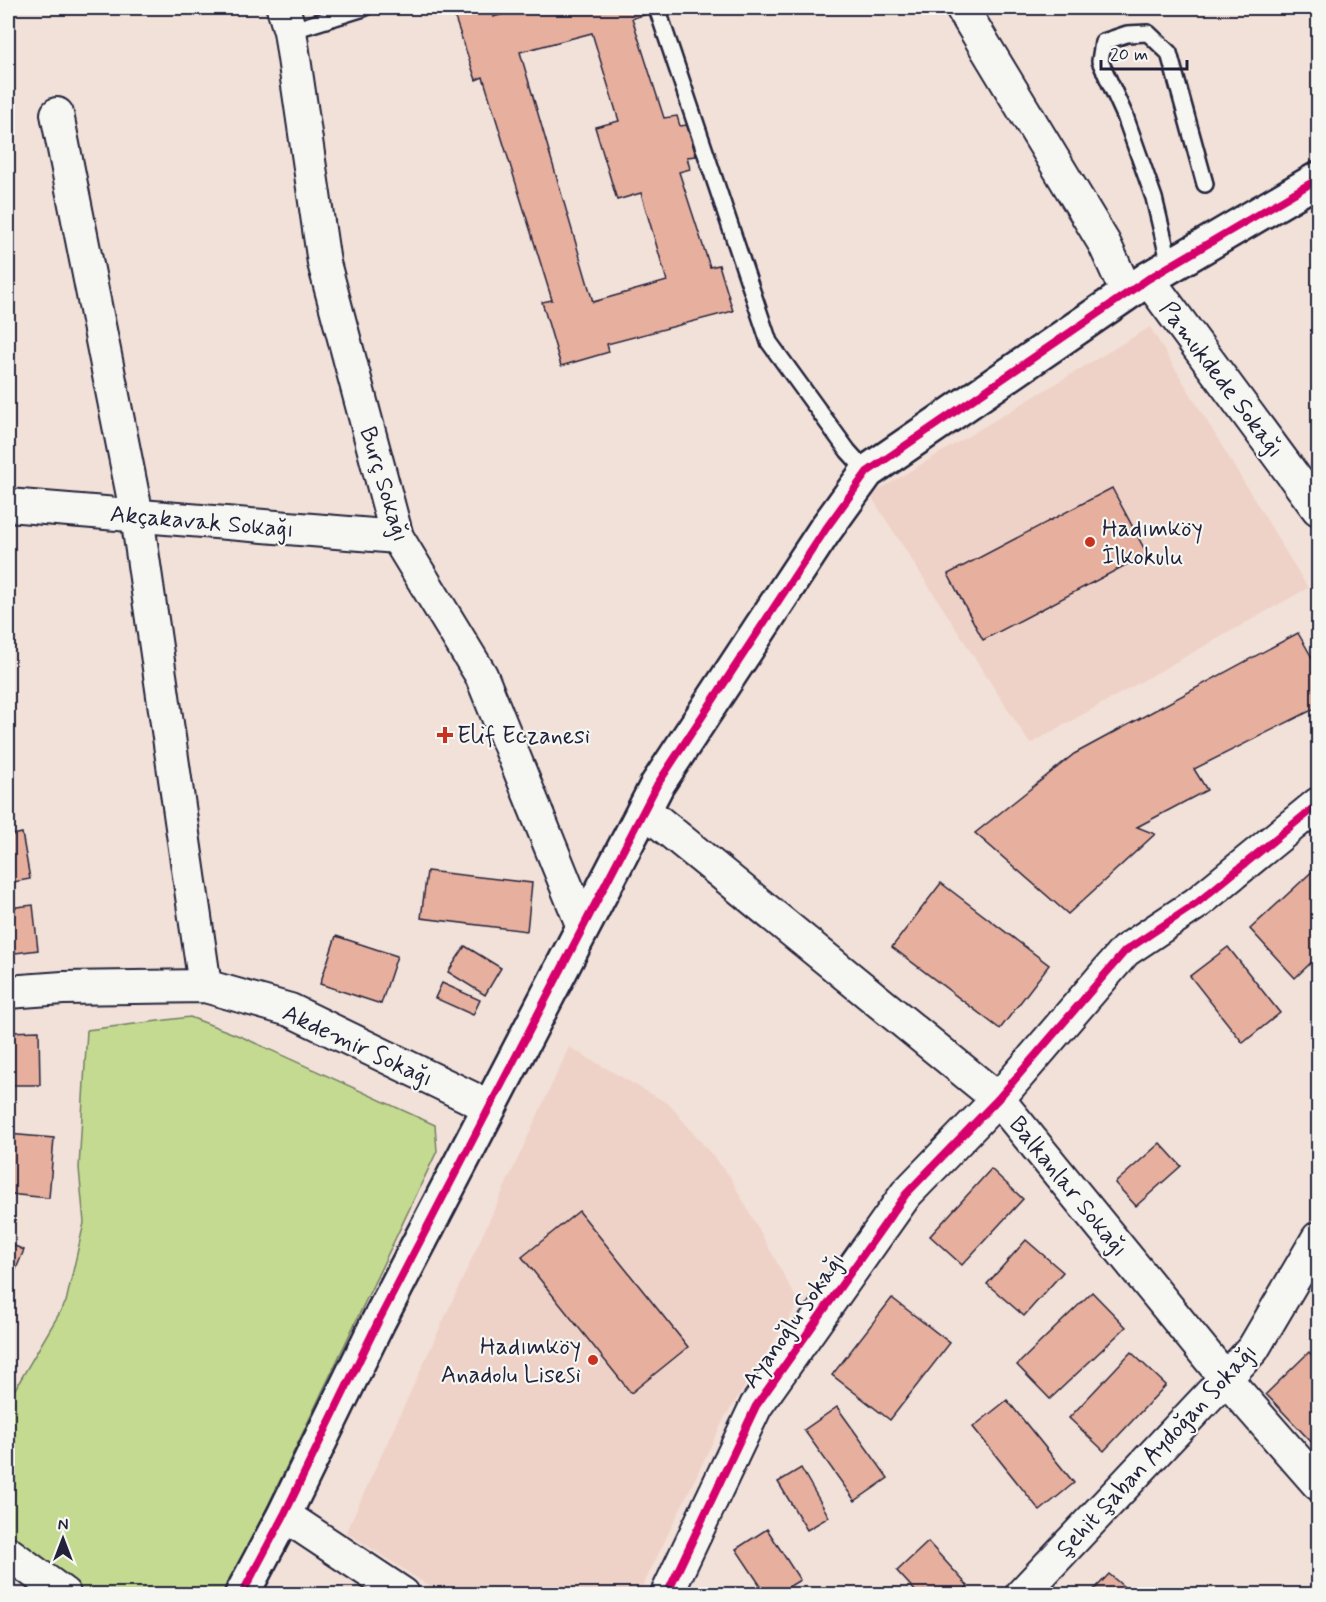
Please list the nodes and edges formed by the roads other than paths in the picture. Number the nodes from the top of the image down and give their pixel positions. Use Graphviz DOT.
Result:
graph roads {
  1 [pos="364,8"];
  2 [pos="657,8"];
  3 [pos="966,8"];
  4 [pos="287,19"];
  5 [pos="57,114"];
  6 [pos="1318,179"];
  7 [pos="1205,184"];
  8 [pos="1148,279"];
  9 [pos="867,472"];
  10 [pos="8,505"];
  11 [pos="1318,509"];
  12 [pos="137,516"];
  13 [pos="397,537"];
  14 [pos="1318,804"];
  15 [pos="644,810"];
  16 [pos="583,927"];
  17 [pos="205,986"];
  18 [pos="8,992"];
  19 [pos="998,1099"];
  20 [pos="490,1107"];
  21 [pos="1318,1238"];
  22 [pos="1226,1379"];
  23 [pos="1318,1484"];
  24 [pos="284,1515"];
  25 [pos="8,1553"];
  26 [pos="1027,1593"];
  27 [pos="64,1594"];
  28 [pos="242,1594"];
  29 [pos="403,1594"];
  30 [pos="667,1594"];
  1 -- 4 [label="lane"];
  2 -- 9 [label="lane"];
  3 -- 8 [label="street, Pamukdede Sokağı"];
  4 -- 13 [label="street, Burç Sokağı"];
  5 -- 12 [label="street"];
  6 -- 8 [label="street"];
  7 -- 8 [label="lane"];
  8 -- 9 [label="street"];
  8 -- 11 [label="street, Pamukdede Sokağı"];
  9 -- 15 [label="street"];
  10 -- 12 [label="street, Akçakavak Sokağı"];
  12 -- 13 [label="street, Akçakavak Sokağı"];
  12 -- 17 [label="street"];
  13 -- 16 [label="street, Burç Sokağı"];
  14 -- 19 [label="street, Ayanoğlu Sokağı"];
  15 -- 16 [label="street"];
  15 -- 19 [label="street, Balkanlar Sokağı"];
  16 -- 20 [label="street"];
  17 -- 18 [label="street, Akdemir Sokağı"];
  17 -- 20 [label="street, Akdemir Sokağı"];
  19 -- 22 [label="street, Balkanlar Sokağı"];
  19 -- 30 [label="street, Ayanoğlu Sokağı"];
  20 -- 24 [label="street"];
  21 -- 22 [label="street, Şehit Şaban Aydoğan Sokağı"];
  22 -- 23 [label="street, Balkanlar Sokağı"];
  22 -- 26 [label="street, Şehit Şaban Aydoğan Sokağı"];
  24 -- 28 [label="street"];
  24 -- 29 [label="street"];
  25 -- 27 [label="street"];
}
